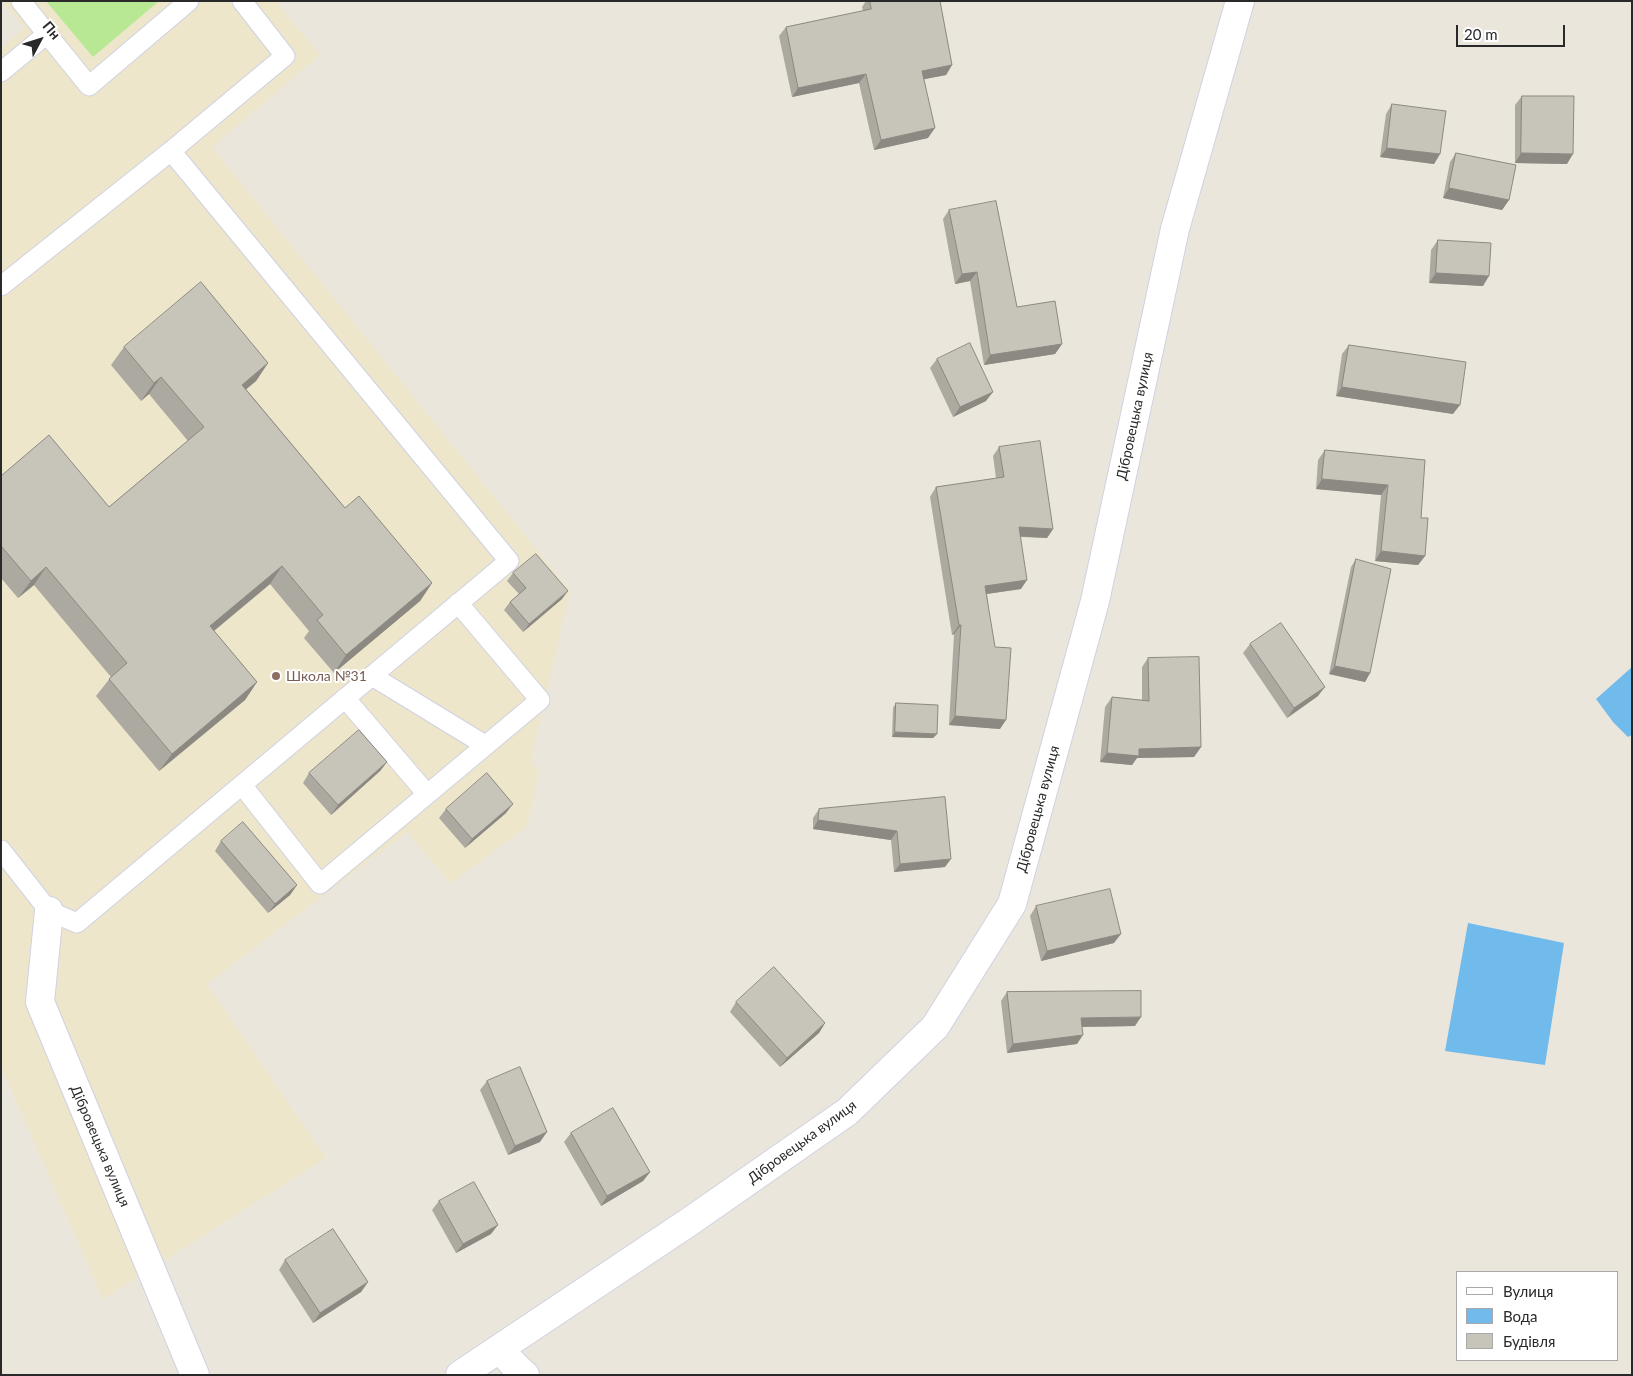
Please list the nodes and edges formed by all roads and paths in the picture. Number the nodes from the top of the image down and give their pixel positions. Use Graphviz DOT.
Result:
graph roads {
  1 [pos="21,1"];
  2 [pos="189,1"];
  3 [pos="242,1"];
  4 [pos="1240,1"];
  5 [pos="47,34"];
  6 [pos="1,72"];
  7 [pos="171,151"];
  8 [pos="1,286"];
  9 [pos="458,603"];
  10 [pos="372,676"];
  11 [pos="345,698"];
  12 [pos="485,746"];
  13 [pos="242,785"];
  14 [pos="428,794"];
  15 [pos="1,850"];
  16 [pos="49,911"];
  17 [pos="500,1349"];
  18 [pos="195,1375"];
  19 [pos="460,1375"];
  20 [pos="525,1375"];
  1 -- 5 [label="lane"];
  2 -- 5 [label="lane"];
  3 -- 7 [label="lane"];
  4 -- 17 [label="street, Дібровецька вулиця"];
  5 -- 6 [label="lane"];
  7 -- 8 [label="lane"];
  7 -- 9 [label="lane"];
  9 -- 10 [label="lane"];
  9 -- 12 [label="lane"];
  10 -- 11 [label="lane"];
  10 -- 12 [label="lane"];
  11 -- 13 [label="lane"];
  11 -- 14 [label="lane"];
  12 -- 14 [label="lane"];
  13 -- 14 [label="lane"];
  13 -- 16 [label="lane"];
  15 -- 16 [label="lane"];
  16 -- 18 [label="street, Дібровецька вулиця"];
  17 -- 19 [label="street, Дібровецька вулиця"];
  17 -- 20 [label="street"];
}
